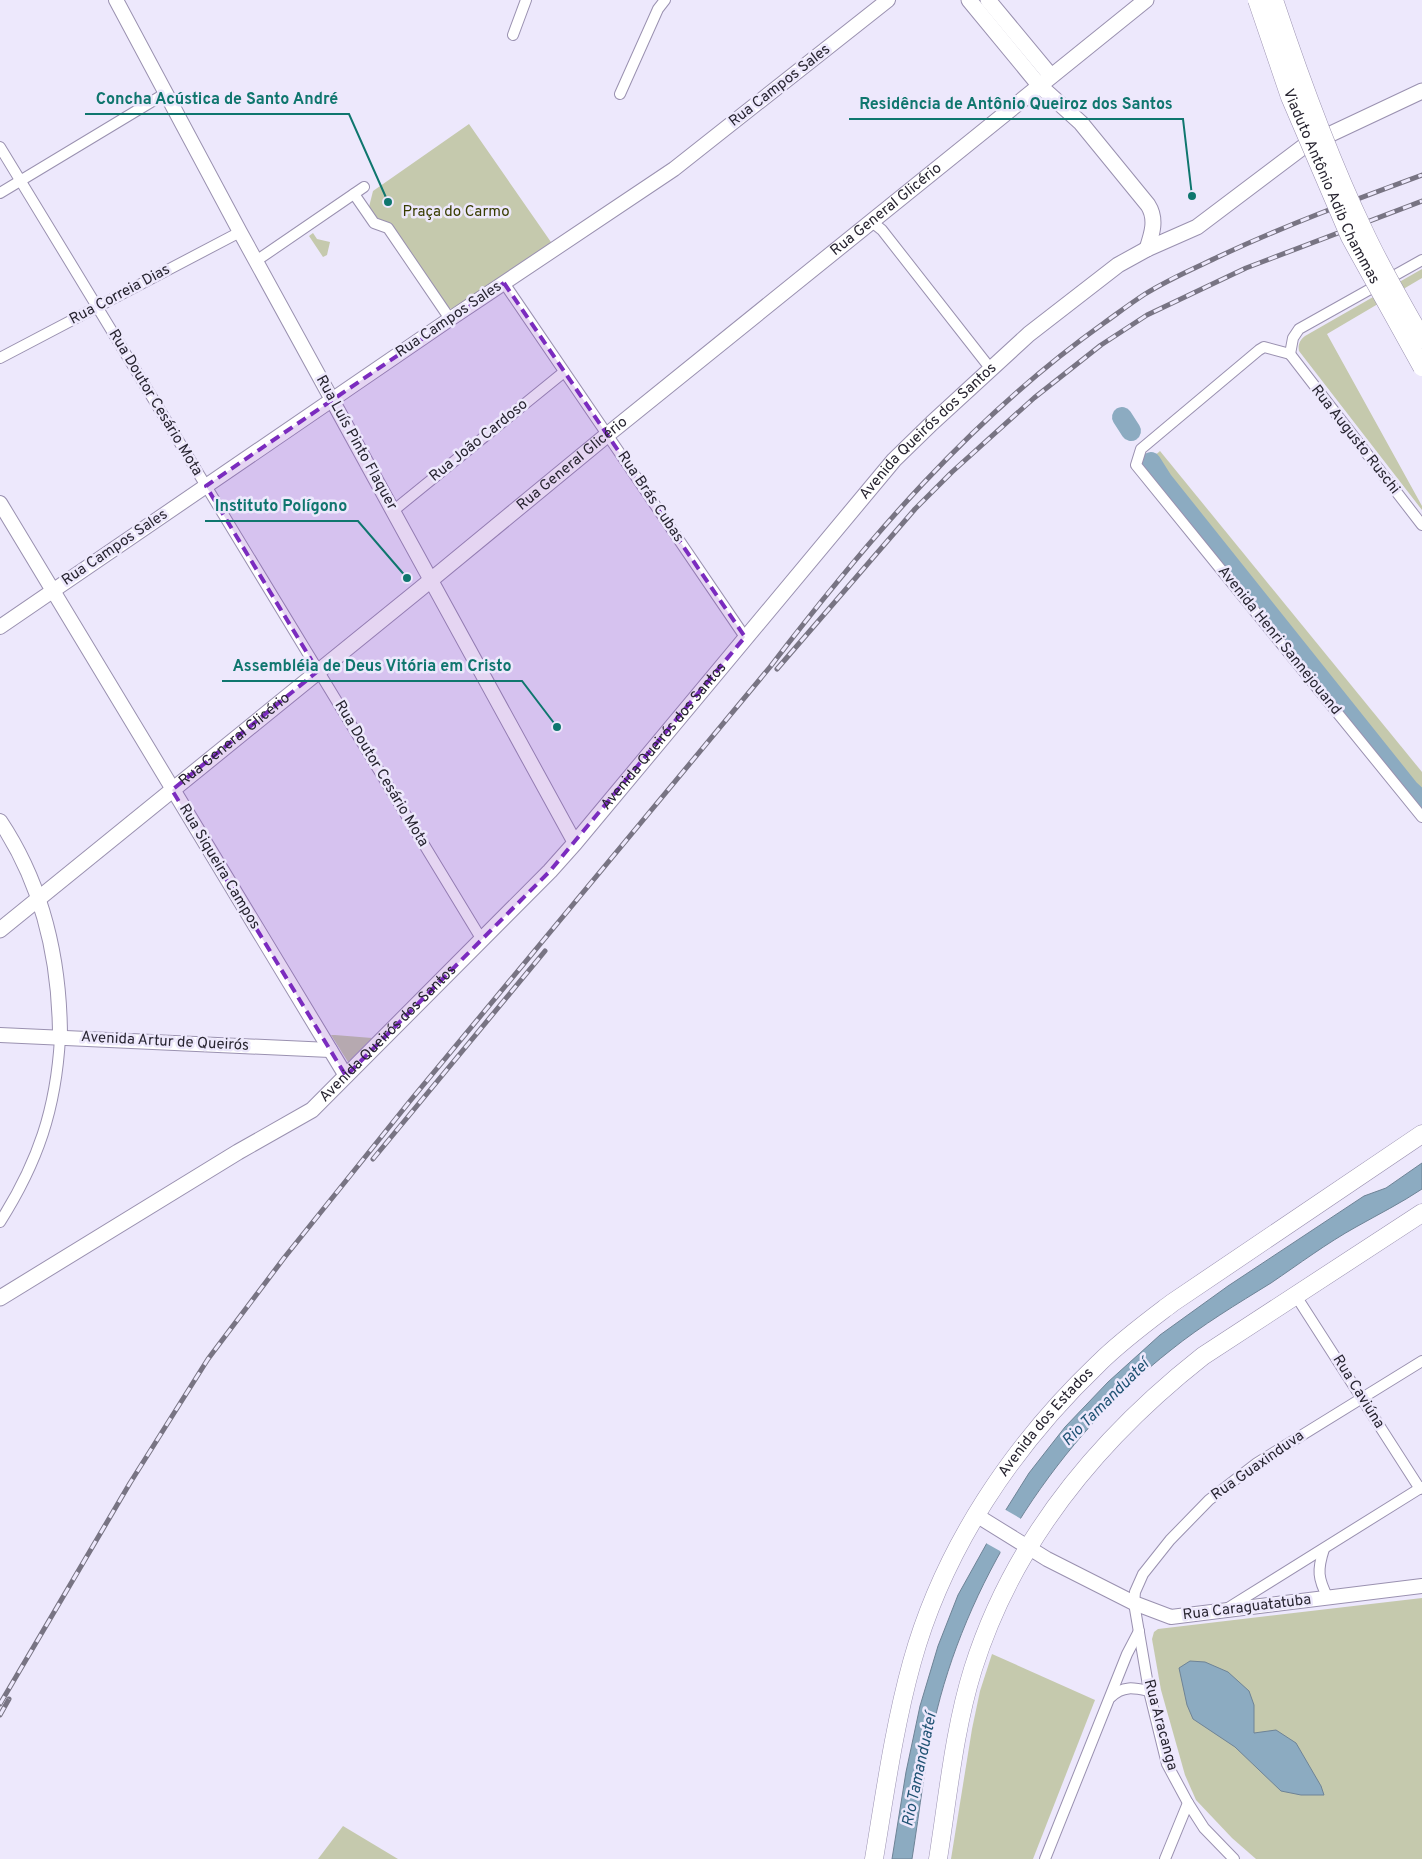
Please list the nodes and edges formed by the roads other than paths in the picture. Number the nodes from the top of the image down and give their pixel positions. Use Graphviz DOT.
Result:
graph roads {
  1 [pos="116,0"];
  2 [pos="526,0"];
  3 [pos="665,0"];
  4 [pos="888,0"];
  5 [pos="969,0"];
  6 [pos="988,0"];
  7 [pos="1146,0"];
  8 [pos="1257,0"];
  9 [pos="1274,0"];
  10 [pos="513,35"];
  11 [pos="1045,80"];
  12 [pos="1422,91"];
  13 [pos="166,93"];
  14 [pos="620,94"];
  15 [pos="0,147"];
  16 [pos="20,181"];
  17 [pos="364,187"];
  18 [pos="0,193"];
  19 [pos="354,194"];
  20 [pos="872,222"];
  21 [pos="240,232"];
  22 [pos="1147,249"];
  23 [pos="1422,260"];
  24 [pos="256,262"];
  25 [pos="504,283"];
  26 [pos="96,307"];
  27 [pos="450,319"];
  28 [pos="1422,339"];
  29 [pos="1290,354"];
  30 [pos="0,358"];
  31 [pos="1422,367"];
  32 [pos="990,368"];
  33 [pos="564,372"];
  34 [pos="333,400"];
  35 [pos="607,435"];
  36 [pos="206,486"];
  37 [pos="0,503"];
  38 [pos="393,511"];
  39 [pos="1422,525"];
  40 [pos="431,581"];
  41 [pos="53,591"];
  42 [pos="0,627"];
  43 [pos="746,637"];
  44 [pos="318,671"];
  45 [pos="172,790"];
  46 [pos="1422,817"];
  47 [pos="0,821"];
  48 [pos="575,843"];
  49 [pos="39,899"];
  50 [pos="0,930"];
  51 [pos="482,940"];
  52 [pos="0,1036"];
  53 [pos="60,1038"];
  54 [pos="330,1050"];
  55 [pos="346,1076"];
  56 [pos="1422,1134"];
  57 [pos="1422,1213"];
  58 [pos="0,1222"];
  59 [pos="1296,1296"];
  60 [pos="0,1298"];
  61 [pos="1422,1361"];
  62 [pos="1362,1399"];
  63 [pos="1421,1488"];
  64 [pos="983,1519"];
  65 [pos="1022,1543"];
  66 [pos="1324,1549"];
  67 [pos="1422,1586"];
  68 [pos="1328,1598"];
  69 [pos="1134,1603"];
  70 [pos="1224,1611"];
  71 [pos="1139,1631"];
  72 [pos="1150,1691"];
  73 [pos="1110,1699"];
  74 [pos="1188,1803"];
  75 [pos="874,1859"];
  76 [pos="938,1859"];
  77 [pos="1045,1859"];
  78 [pos="1165,1859"];
  79 [pos="1234,1859"];
  1 -- 13 [label="street, Rua Luís Pinto Flaquer"];
  2 -- 10 [label="street"];
  3 -- 14 [label="street"];
  4 -- 25 [label="street, Rua Campos Sales"];
  5 -- 11 [label="main road"];
  6 -- 11 [label="main road"];
  7 -- 11 [label="main road, Rua General Glicério"];
  8 -- 31 [label="highway, Viaduto Antônio Adib Chammas, bridge"];
  9 -- 28 [label="highway, Viaduto Antônio Adib Chammas, bridge"];
  11 -- 20 [label="main road, Rua General Glicério"];
  11 -- 22 [label="main road"];
  12 -- 22 [label="main road, Avenida Queirós dos Santos"];
  13 -- 16 [label="street"];
  13 -- 21 [label="street, Rua Luís Pinto Flaquer"];
  15 -- 16 [label="street, Rua Doutor Cesário Mota"];
  16 -- 18 [label="street"];
  16 -- 26 [label="street, Rua Doutor Cesário Mota"];
  17 -- 19 [label="street"];
  19 -- 24 [label="street"];
  19 -- 27 [label="street"];
  20 -- 32 [label="street"];
  20 -- 35 [label="main road, Rua General Glicério"];
  21 -- 24 [label="street, Rua Luís Pinto Flaquer"];
  21 -- 26 [label="street, Rua Correia Dias"];
  22 -- 32 [label="main road, Avenida Queirós dos Santos"];
  23 -- 29 [label="street"];
  24 -- 34 [label="street, Rua Luís Pinto Flaquer"];
  25 -- 27 [label="street, Rua Campos Sales"];
  25 -- 33 [label="street, Rua Brás Cubas"];
  26 -- 30 [label="street, Rua Correia Dias"];
  26 -- 36 [label="street, Rua Doutor Cesário Mota"];
  27 -- 34 [label="street, Rua Campos Sales"];
  29 -- 39 [label="street, Rua Augusto Ruschi"];
  29 -- 46 [label="street, Avenida Henri Sannejouand"];
  32 -- 43 [label="main road, Avenida Queirós dos Santos"];
  33 -- 35 [label="street, Rua Brás Cubas"];
  33 -- 38 [label="street, Rua João Cardoso"];
  34 -- 36 [label="street, Rua Campos Sales"];
  34 -- 38 [label="street, Rua Luís Pinto Flaquer"];
  35 -- 40 [label="main road, Rua General Glicério"];
  35 -- 43 [label="street, Rua Brás Cubas"];
  36 -- 41 [label="street, Rua Campos Sales"];
  36 -- 44 [label="street, Rua Doutor Cesário Mota"];
  37 -- 41 [label="street, Rua Siqueira Campos"];
  38 -- 40 [label="street, Rua Luís Pinto Flaquer"];
  40 -- 44 [label="main road, Rua General Glicério"];
  40 -- 48 [label="street, Rua Luís Pinto Flaquer"];
  41 -- 42 [label="street, Rua Campos Sales"];
  41 -- 45 [label="street, Rua Siqueira Campos"];
  43 -- 48 [label="main road, Avenida Queirós dos Santos"];
  44 -- 45 [label="main road, Rua General Glicério"];
  44 -- 51 [label="street, Rua Doutor Cesário Mota"];
  45 -- 49 [label="main road, Rua General Glicério"];
  45 -- 54 [label="street, Rua Siqueira Campos"];
  47 -- 49 [label="street"];
  48 -- 51 [label="main road, Avenida Queirós dos Santos"];
  49 -- 50 [label="main road, Rua General Glicério"];
  49 -- 53 [label="street"];
  51 -- 55 [label="main road, Avenida Queirós dos Santos"];
  52 -- 53 [label="street, Avenida Artur de Queirós"];
  53 -- 54 [label="street, Avenida Artur de Queirós"];
  53 -- 58 [label="street"];
  54 -- 55 [label="street, Rua Siqueira Campos"];
  55 -- 60 [label="main road, Avenida Queirós dos Santos"];
  56 -- 64 [label="highway, Avenida dos Estados"];
  57 -- 59 [label="highway"];
  59 -- 62 [label="street, Rua Caviúna"];
  59 -- 65 [label="highway"];
  61 -- 62 [label="street, Rua Guaxinduva"];
  62 -- 63 [label="street, Rua Caviúna"];
  62 -- 69 [label="street, Rua Guaxinduva"];
  63 -- 66 [label="street"];
  64 -- 65 [label="street, Rua Caraguatatuba"];
  64 -- 75 [label="highway, Avenida dos Estados"];
  65 -- 69 [label="street, Rua Caraguatatuba"];
  65 -- 76 [label="highway"];
  66 -- 68 [label="street"];
  66 -- 70 [label="street"];
  67 -- 68 [label="street, Rua Caraguatatuba"];
  68 -- 70 [label="street, Rua Caraguatatuba"];
  69 -- 70 [label="street, Rua Caraguatatuba"];
  69 -- 71 [label="street, Rua Guaxinduva"];
  71 -- 72 [label="street, Rua Aracanga"];
  71 -- 73 [label="street"];
  72 -- 73 [label="street"];
  72 -- 74 [label="street, Rua Aracanga"];
  73 -- 77 [label="street"];
  74 -- 78 [label="street"];
  74 -- 79 [label="street, Rua Aracanga"];
}
